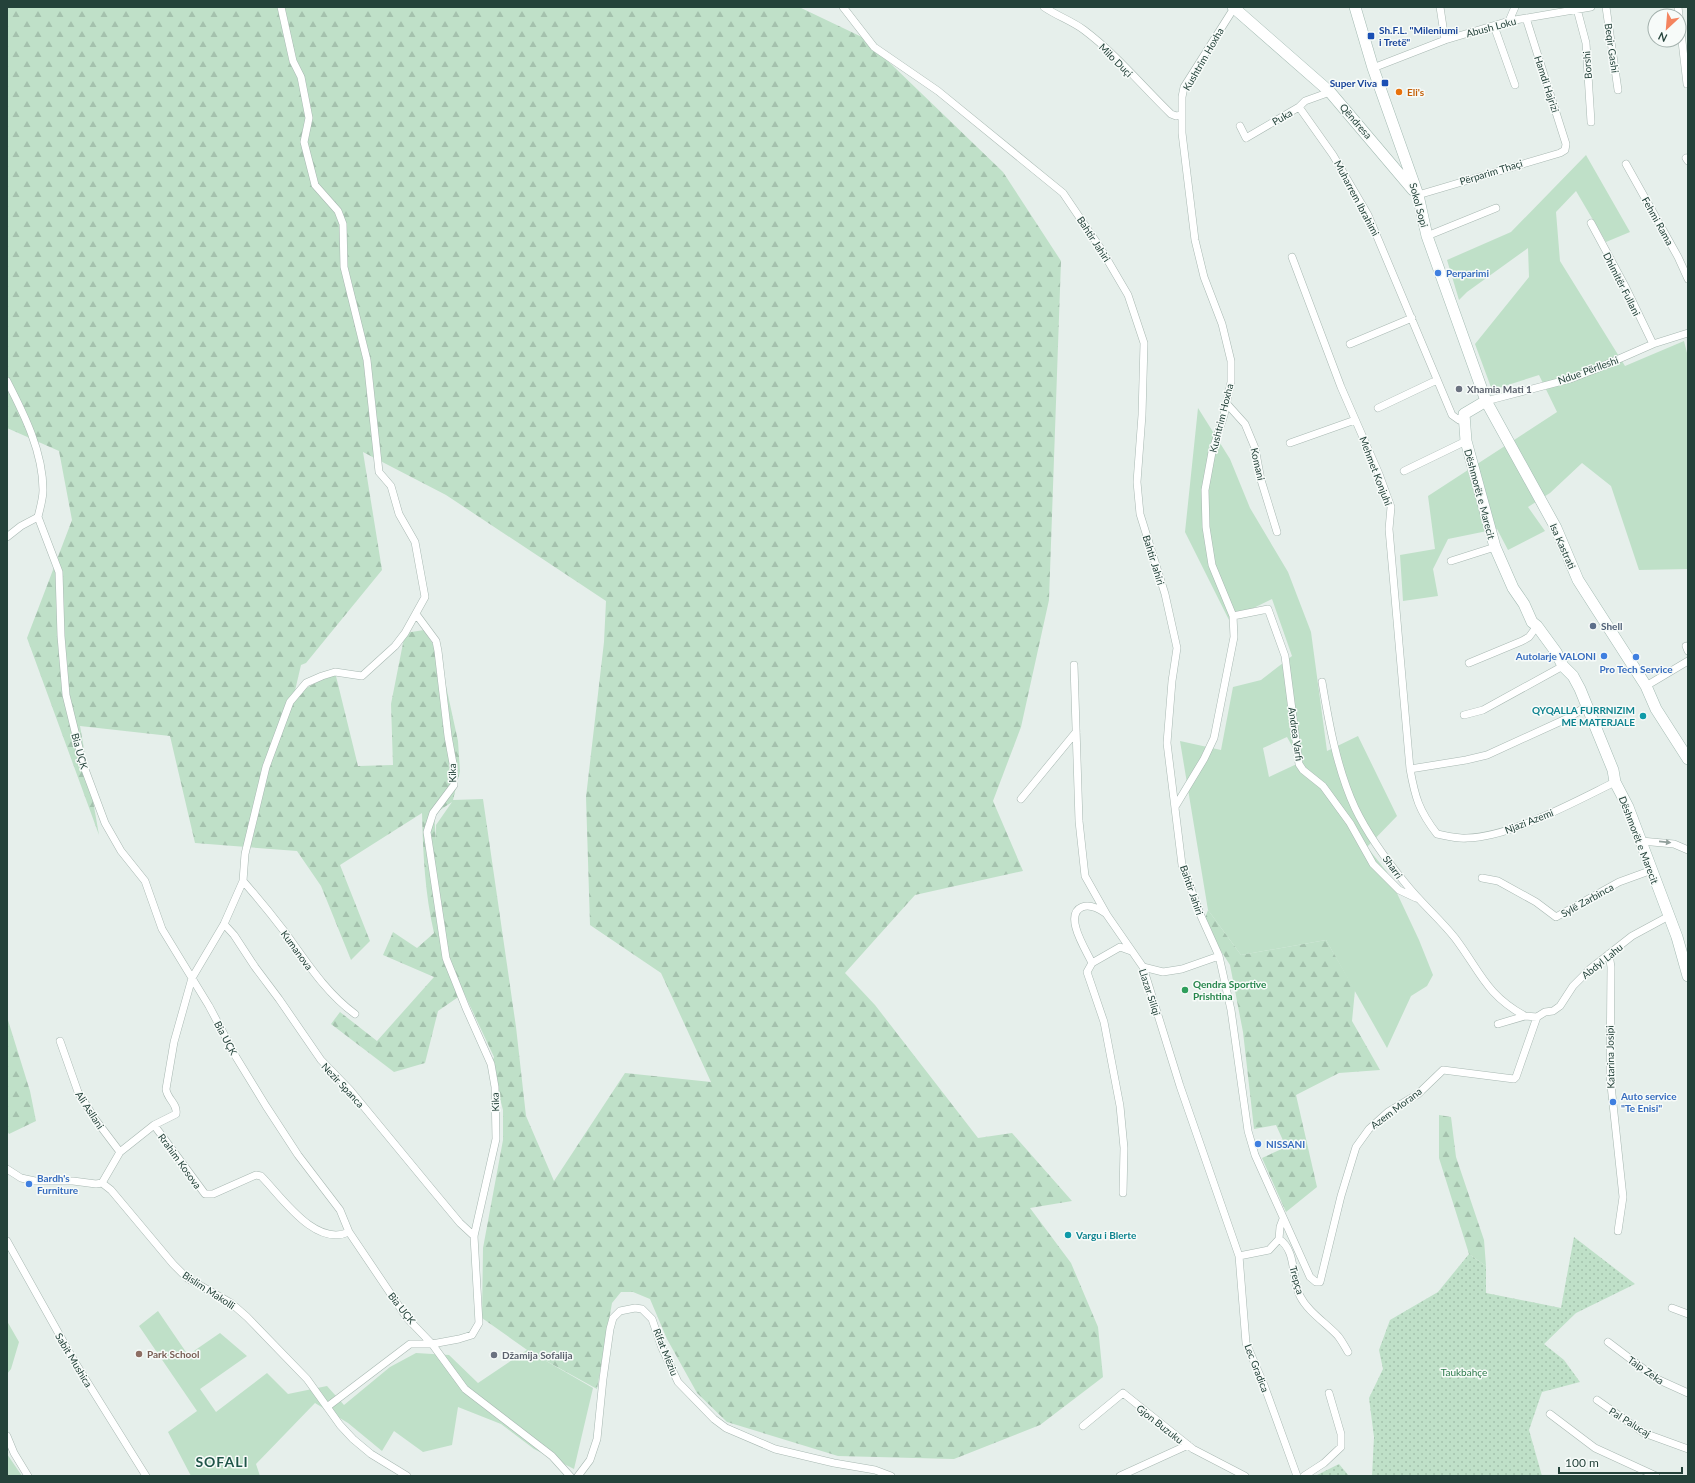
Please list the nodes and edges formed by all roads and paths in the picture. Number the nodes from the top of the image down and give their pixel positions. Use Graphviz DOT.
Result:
graph roads {
  1 [pos="281,7"];
  2 [pos="844,7"];
  3 [pos="1044,7"];
  4 [pos="1233,7"];
  5 [pos="1354,7"];
  6 [pos="1440,7"];
  7 [pos="1515,7"];
  8 [pos="1591,7"];
  9 [pos="1606,7"];
  10 [pos="1678,7"];
  11 [pos="1577,9"];
  12 [pos="1526,18"];
  13 [pos="1509,21"];
  14 [pos="1494,26"];
  15 [pos="1445,40"];
  16 [pos="1373,68"];
  17 [pos="1687,84"];
  18 [pos="1515,85"];
  19 [pos="1618,90"];
  20 [pos="1330,92"];
  21 [pos="1299,107"];
  22 [pos="1182,115"];
  23 [pos="1591,122"];
  24 [pos="1240,126"];
  25 [pos="1565,150"];
  26 [pos="1626,164"];
  27 [pos="1418,195"];
  28 [pos="1496,208"];
  29 [pos="1591,223"];
  30 [pos="1427,236"];
  31 [pos="1292,257"];
  32 [pos="1688,279"];
  33 [pos="1412,318"];
  34 [pos="1688,333"];
  35 [pos="1350,344"];
  36 [pos="1652,344"];
  37 [pos="1437,380"];
  38 [pos="7,381"];
  39 [pos="1486,401"];
  40 [pos="1226,404"];
  41 [pos="1378,408"];
  42 [pos="1464,414"];
  43 [pos="1355,420"];
  44 [pos="1466,441"];
  45 [pos="1290,443"];
  46 [pos="1404,471"];
  47 [pos="38,517"];
  48 [pos="1277,532"];
  49 [pos="7,538"];
  50 [pos="1495,547"];
  51 [pos="1451,561"];
  52 [pos="416,614"];
  53 [pos="1233,616"];
  54 [pos="1537,626"];
  55 [pos="1688,661"];
  56 [pos="1469,663"];
  57 [pos="1074,665"];
  58 [pos="1563,666"];
  59 [pos="1322,682"];
  60 [pos="1646,686"];
  61 [pos="1587,706"];
  62 [pos="1464,715"];
  63 [pos="1076,732"];
  64 [pos="1688,759"];
  65 [pos="1410,769"];
  66 [pos="1615,782"];
  67 [pos="1021,799"];
  68 [pos="1175,807"];
  69 [pos="1437,834"];
  70 [pos="1641,841"];
  71 [pos="1688,850"];
  72 [pos="1652,870"];
  73 [pos="1482,878"];
  74 [pos="243,881"];
  75 [pos="1418,899"];
  76 [pos="1106,914"];
  77 [pos="1669,916"];
  78 [pos="224,924"];
  79 [pos="1131,951"];
  80 [pos="1609,954"];
  81 [pos="1219,956"];
  82 [pos="1092,963"];
  83 [pos="1143,967"];
  84 [pos="1688,976"];
  85 [pos="192,978"];
  86 [pos="356,1014"];
  87 [pos="1525,1016"];
  88 [pos="1537,1017"];
  89 [pos="1498,1024"];
  90 [pos="60,1041"];
  91 [pos="154,1125"];
  92 [pos="120,1152"];
  93 [pos="7,1168"];
  94 [pos="102,1183"];
  95 [pos="1123,1193"];
  96 [pos="1283,1219"];
  97 [pos="1618,1231"];
  98 [pos="349,1232"];
  99 [pos="474,1236"];
  100 [pos="1279,1239"];
  101 [pos="7,1241"];
  102 [pos="1239,1256"];
  103 [pos="1672,1308"];
  104 [pos="1688,1314"];
  105 [pos="1608,1342"];
  106 [pos="432,1344"];
  107 [pos="1348,1352"];
  108 [pos="1329,1393"];
  109 [pos="1688,1393"];
  110 [pos="1596,1400"];
  111 [pos="327,1407"];
  112 [pos="1550,1414"];
  113 [pos="1084,1426"];
  114 [pos="7,1436"];
  115 [pos="1188,1446"];
  116 [pos="1688,1450"];
  117 [pos="28,1476"];
  118 [pos="146,1476"];
  119 [pos="407,1476"];
  120 [pos="570,1476"];
  121 [pos="578,1476"];
  122 [pos="891,1476"];
  123 [pos="1120,1476"];
  124 [pos="1245,1476"];
  125 [pos="1297,1476"];
  126 [pos="1304,1476"];
  127 [pos="1656,1476"];
  1 -- 52 [label="street"];
  2 -- 68 [label="street, Bahtir Jahiri"];
  3 -- 22 [label="street, Milo Duçi"];
  4 -- 20 [label="street, Qëndresa"];
  4 -- 22 [label="street, Kushtrim Hoxha"];
  5 -- 16 [label="street, Sokol Sopi"];
  6 -- 15 [label="street"];
  7 -- 13 [label="street"];
  8 -- 11 [label="street, Abush Loku"];
  9 -- 19 [label="street, Beqir Gashi"];
  10 -- 17 [label="street"];
  11 -- 12 [label="street, Abush Loku"];
  11 -- 23 [label="street, Borshi"];
  12 -- 13 [label="street, Abush Loku"];
  12 -- 25 [label="street, Hamdi Hajrizi"];
  13 -- 14 [label="street, Abush Loku"];
  14 -- 15 [label="street, Abush Loku"];
  14 -- 18 [label="street"];
  15 -- 16 [label="street, Abush Loku"];
  16 -- 27 [label="street, Sokol Sopi"];
  20 -- 21 [label="street, Puka"];
  20 -- 27 [label="street, Qëndresa"];
  21 -- 24 [label="street, Puka"];
  21 -- 33 [label="street, Muharrem Ibrahimi"];
  22 -- 40 [label="street, Kushtrim Hoxha"];
  25 -- 27 [label="street, Përparim Thaçi"];
  26 -- 32 [label="street, Fehmi Rama"];
  27 -- 30 [label="street, Sokol Sopi"];
  28 -- 30 [label="street"];
  29 -- 36 [label="street, Dhimitër Fullani"];
  30 -- 39 [label="street, Sokol Sopi"];
  31 -- 43 [label="street, Mehmet Konjuhi"];
  33 -- 35 [label="street"];
  33 -- 37 [label="street, Muharrem Ibrahimi"];
  34 -- 36 [label="street, Ndue Përlleshi"];
  36 -- 39 [label="street, Ndue Përlleshi"];
  37 -- 41 [label="street"];
  37 -- 42 [label="street, Muharrem Ibrahimi"];
  38 -- 47 [label="street"];
  39 -- 42 [label="street"];
  39 -- 60 [label="street, Isa Kastrati"];
  40 -- 48 [label="street, Komani"];
  40 -- 53 [label="street, Kushtrim Hoxha"];
  42 -- 44 [label="street, Dëshmorët e Marecit"];
  43 -- 45 [label="street"];
  43 -- 65 [label="street, Mehmet Konjuhi"];
  44 -- 46 [label="street, Dëshmorët e Marecit"];
  44 -- 50 [label="street, Dëshmorët e Marecit"];
  47 -- 49 [label="street"];
  47 -- 85 [label="street, Bia UÇK"];
  50 -- 51 [label="street, Dëshmorët e Marecit"];
  50 -- 54 [label="street, Dëshmorët e Marecit"];
  52 -- 74 [label="street"];
  52 -- 99 [label="street, Kika"];
  53 -- 68 [label="street, Kushtrim Hoxha"];
  53 -- 75 [label="street, Andrea Varfi"];
  54 -- 56 [label="street"];
  54 -- 58 [label="street, Dëshmorët e Marecit"];
  55 -- 60 [label="street"];
  57 -- 63 [label="street, Llazar Siliqi"];
  58 -- 61 [label="street, Dëshmorët e Marecit"];
  58 -- 62 [label="street"];
  59 -- 75 [label="street, Sharri"];
  60 -- 64 [label="street, Isa Kastrati"];
  61 -- 65 [label="street"];
  61 -- 66 [label="street, Dëshmorët e Marecit"];
  63 -- 67 [label="street"];
  63 -- 76 [label="street, Llazar Siliqi"];
  65 -- 69 [label="street, Mehmet Konjuhi"];
  66 -- 69 [label="street, Njazi Azemi"];
  66 -- 70 [label="street, Dëshmorët e Marecit"];
  68 -- 81 [label="street, Bahtir Jahiri"];
  70 -- 71 [label="street, one-way"];
  70 -- 72 [label="street, Dëshmorët e Marecit"];
  72 -- 73 [label="street, Sylë Zarbinca"];
  72 -- 77 [label="street, Dëshmorët e Marecit"];
  74 -- 78 [label="street"];
  74 -- 86 [label="street, Kumanova"];
  75 -- 87 [label="street, Sharri"];
  76 -- 79 [label="street, Llazar Siliqi"];
  76 -- 82 [label="street"];
  77 -- 80 [label="street, Abdyl Lahu"];
  77 -- 84 [label="street, Dëshmorët e Marecit"];
  78 -- 85 [label="street"];
  78 -- 99 [label="street, Nezir Spanca"];
  79 -- 82 [label="street"];
  79 -- 83 [label="street, Llazar Siliqi"];
  80 -- 88 [label="street, Abdyl Lahu"];
  80 -- 97 [label="street, Katarina Josipi"];
  81 -- 83 [label="street"];
  81 -- 96 [label="street, Bahtir Jahiri"];
  82 -- 95 [label="street"];
  83 -- 102 [label="street, Llazar Siliqi"];
  85 -- 91 [label="street, Rrahim Kosova"];
  85 -- 98 [label="street, Bia UÇK"];
  87 -- 88 [label="street, Abdyl Lahu"];
  87 -- 89 [label="street, Abdyl Lahu"];
  88 -- 96 [label="street, Azem Morana"];
  90 -- 92 [label="street, Ali Asllani"];
  91 -- 92 [label="street, Rrahim Kosova"];
  91 -- 98 [label="street, Rrahim Kosova"];
  92 -- 94 [label="street, Rrahim Kosova"];
  93 -- 94 [label="street"];
  94 -- 111 [label="street, Bislim Makolli"];
  96 -- 100 [label="street"];
  98 -- 106 [label="street, Bia UÇK"];
  99 -- 106 [label="street, Kika"];
  100 -- 102 [label="street"];
  100 -- 107 [label="street, Trepça"];
  101 -- 118 [label="street, Sabit Mushica"];
  102 -- 125 [label="street, Lec Gradica"];
  103 -- 104 [label="street"];
  105 -- 109 [label="street, Taip Zeka"];
  106 -- 111 [label="street, Kika"];
  106 -- 120 [label="street, Bia UÇK"];
  108 -- 126 [label="street"];
  110 -- 116 [label="street, Pal Palucaj"];
  111 -- 119 [label="street, Bislim Makolli"];
  112 -- 127 [label="street"];
  113 -- 115 [label="street, Gjon Buzuku"];
  114 -- 117 [label="street"];
  115 -- 123 [label="street"];
  115 -- 124 [label="street, Gjon Buzuku"];
  121 -- 122 [label="street, Rifat Mëziu"];
}
